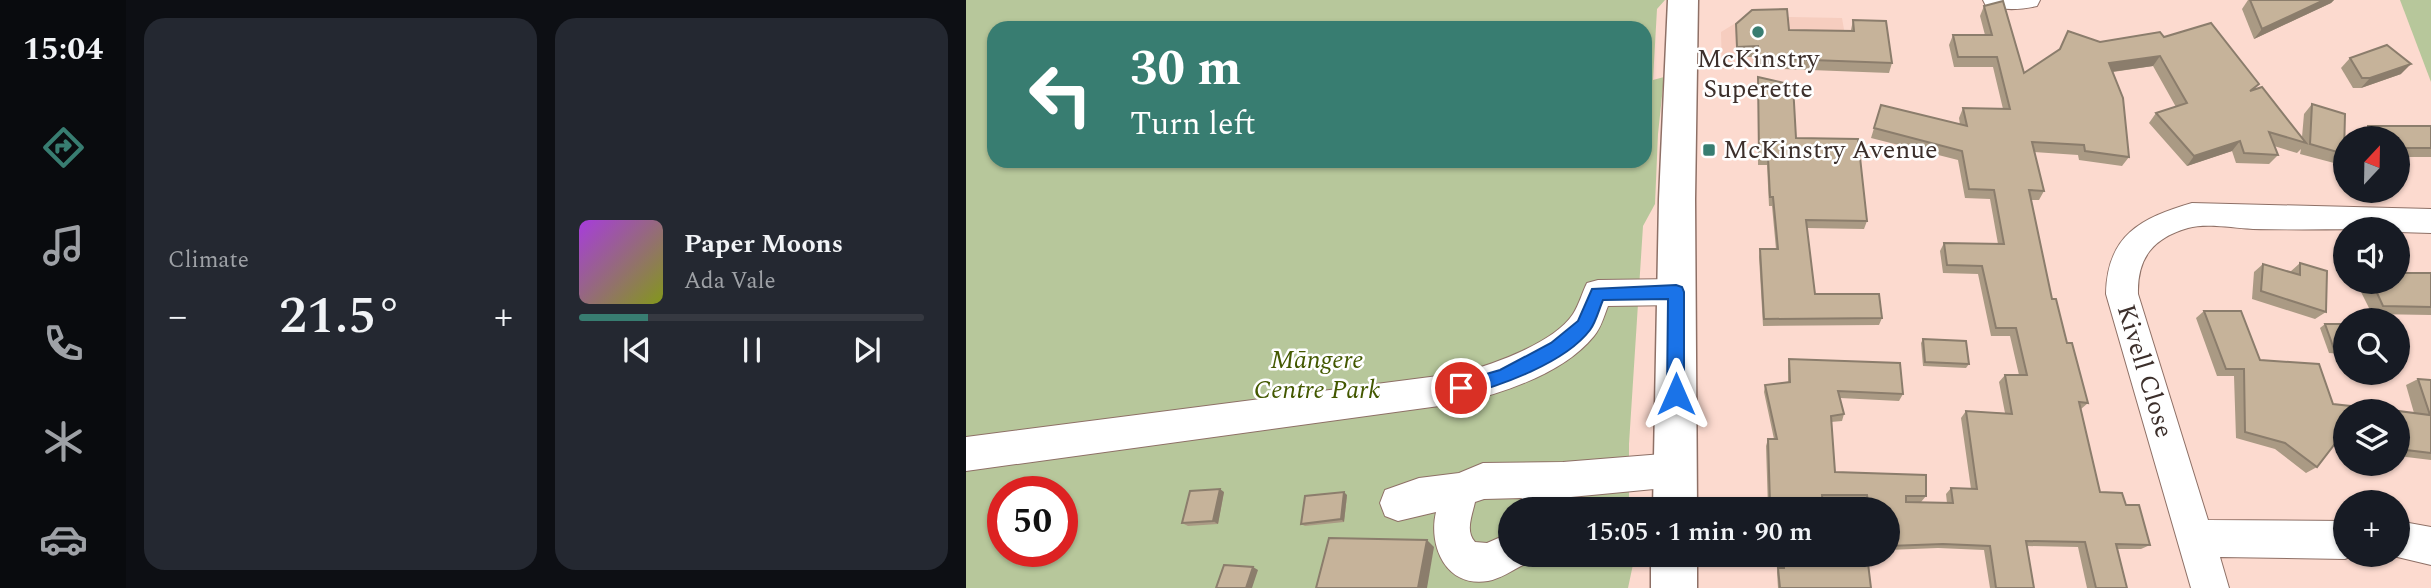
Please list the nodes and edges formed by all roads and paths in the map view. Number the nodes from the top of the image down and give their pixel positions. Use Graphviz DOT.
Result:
graph roads {
  1 [pos="1683,0"];
  2 [pos="1995,0"];
  3 [pos="2028,0"];
  4 [pos="2431,221"];
  5 [pos="1676,292"];
  6 [pos="969,461"];
  7 [pos="1563,480"];
  8 [pos="1675,490"];
  9 [pos="1459,491"];
  10 [pos="1544,497"];
  11 [pos="1398,503"];
  12 [pos="2195,538"];
  13 [pos="2333,540"];
  14 [pos="2410,543"];
  15 [pos="2431,547"];
  16 [pos="1498,557"];
  17 [pos="1674,567"];
  18 [pos="1674,588"];
  19 [pos="2210,588"];
  1 -- 5 [label="main road"];
  2 -- 3 [label="street"];
  4 -- 12 [label="street, Kivell Close"];
  5 -- 6 [label="street"];
  5 -- 8 [label="main road"];
  7 -- 8 [label="street"];
  7 -- 9 [label="street"];
  7 -- 10 [label="street"];
  9 -- 11 [label="street"];
  9 -- 16 [label="street"];
  12 -- 13 [label="street"];
  12 -- 19 [label="street, Kivell Close"];
  14 -- 15 [label="street"];
  17 -- 18 [label="main road"];
}
